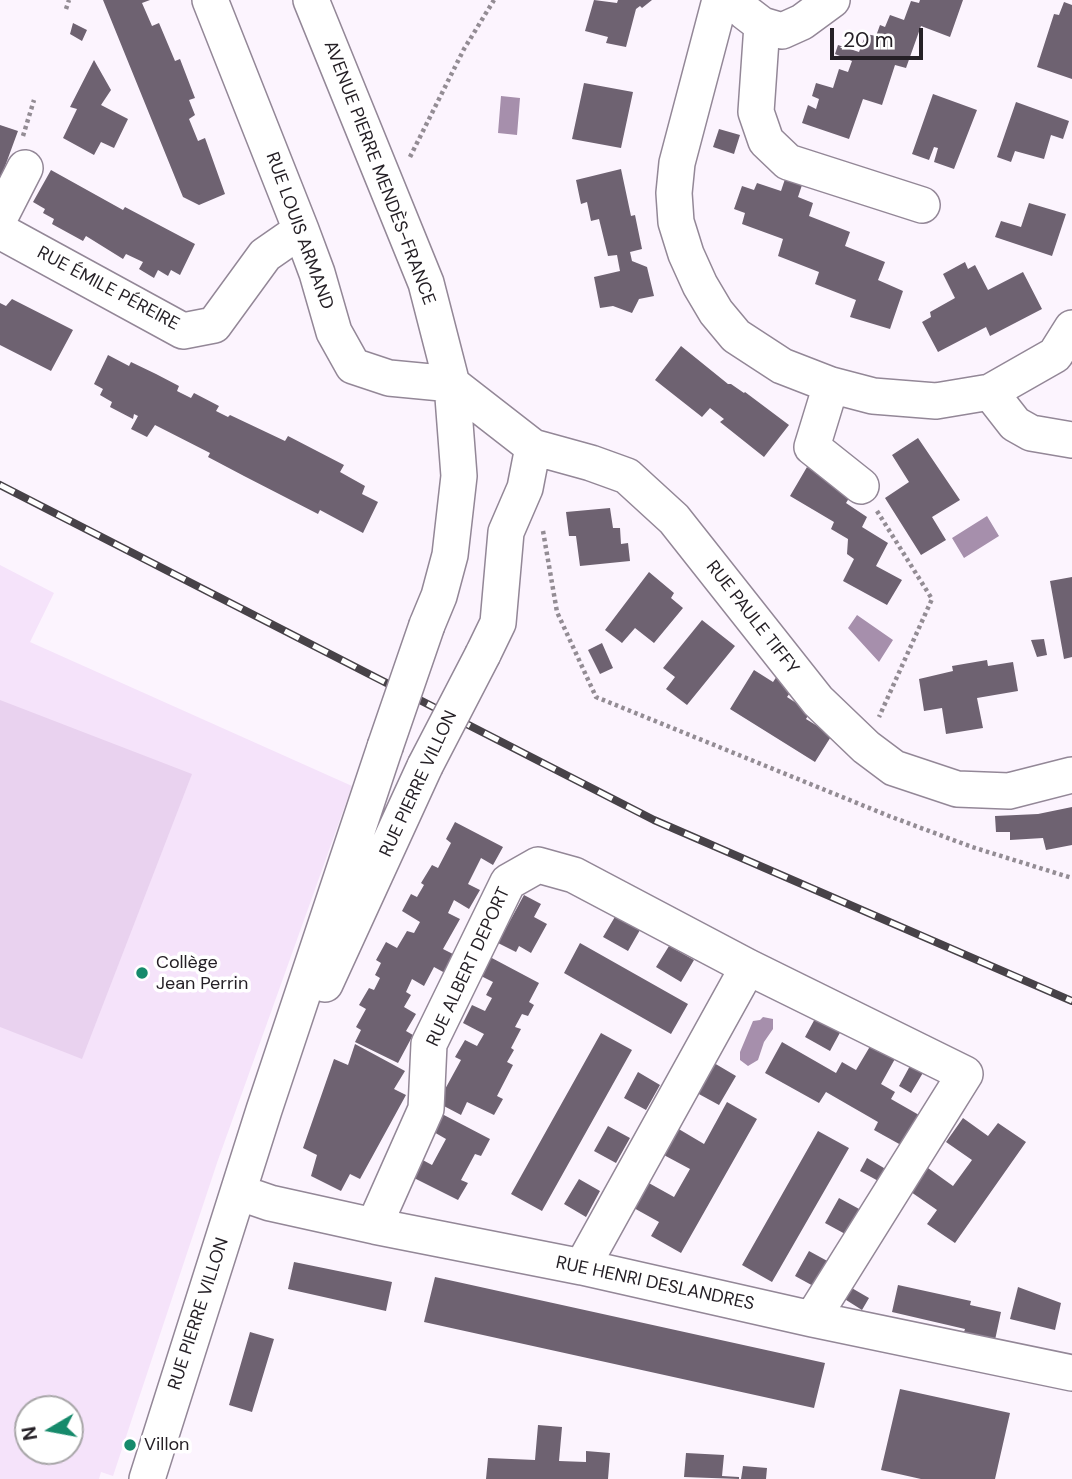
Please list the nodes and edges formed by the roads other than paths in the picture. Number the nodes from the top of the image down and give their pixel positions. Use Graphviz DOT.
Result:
graph roads {
  1 [pos="210,0"];
  2 [pos="311,0"];
  3 [pos="832,0"];
  4 [pos="719,2"];
  5 [pos="762,25"];
  6 [pos="25,168"];
  7 [pos="922,205"];
  8 [pos="0,216"];
  9 [pos="301,230"];
  10 [pos="0,231"];
  11 [pos="1072,328"];
  12 [pos="452,384"];
  13 [pos="831,385"];
  14 [pos="990,392"];
  15 [pos="1072,440"];
  16 [pos="533,447"];
  17 [pos="861,486"];
  18 [pos="433,611"];
  19 [pos="1072,775"];
  20 [pos="748,967"];
  21 [pos="264,1110"];
  22 [pos="238,1192"];
  23 [pos="374,1226"];
  24 [pos="582,1267"];
  25 [pos="812,1319"];
  26 [pos="1072,1373"];
  27 [pos="147,1479"];
  1 -- 9 [label="street, RUE LOUIS ARMAND"];
  2 -- 12 [label="street, AVENUE PIERRE MENDÈS-FRANCE"];
  3 -- 5 [label="street"];
  4 -- 5 [label="street"];
  4 -- 13 [label="street"];
  5 -- 7 [label="street"];
  6 -- 8 [label="street"];
  9 -- 10 [label="street, RUE ÉMILE PÉREIRE"];
  9 -- 12 [label="street, RUE LOUIS ARMAND"];
  11 -- 14 [label="street"];
  12 -- 16 [label="street, RUE PAULE TIFFY"];
  12 -- 18 [label="street, AVENUE PIERRE MENDÈS-FRANCE"];
  13 -- 14 [label="street"];
  13 -- 17 [label="street"];
  14 -- 15 [label="street"];
  16 -- 19 [label="street, RUE PAULE TIFFY"];
  16 -- 21 [label="street, RUE PIERRE VILLON, bridge"];
  18 -- 21 [label="street, RUE PIERRE VILLON, bridge"];
  20 -- 23 [label="street, RUE ALBERT DEPORT"];
  20 -- 24 [label="street"];
  20 -- 25 [label="street, RUE ALBERT DEPORT"];
  21 -- 22 [label="street, RUE PIERRE VILLON"];
  22 -- 23 [label="street, RUE HENRI DESLANDRES"];
  22 -- 27 [label="street, RUE PIERRE VILLON"];
  23 -- 24 [label="street, RUE HENRI DESLANDRES"];
  24 -- 25 [label="street, RUE HENRI DESLANDRES"];
  25 -- 26 [label="street, RUE HENRI DESLANDRES"];
}
